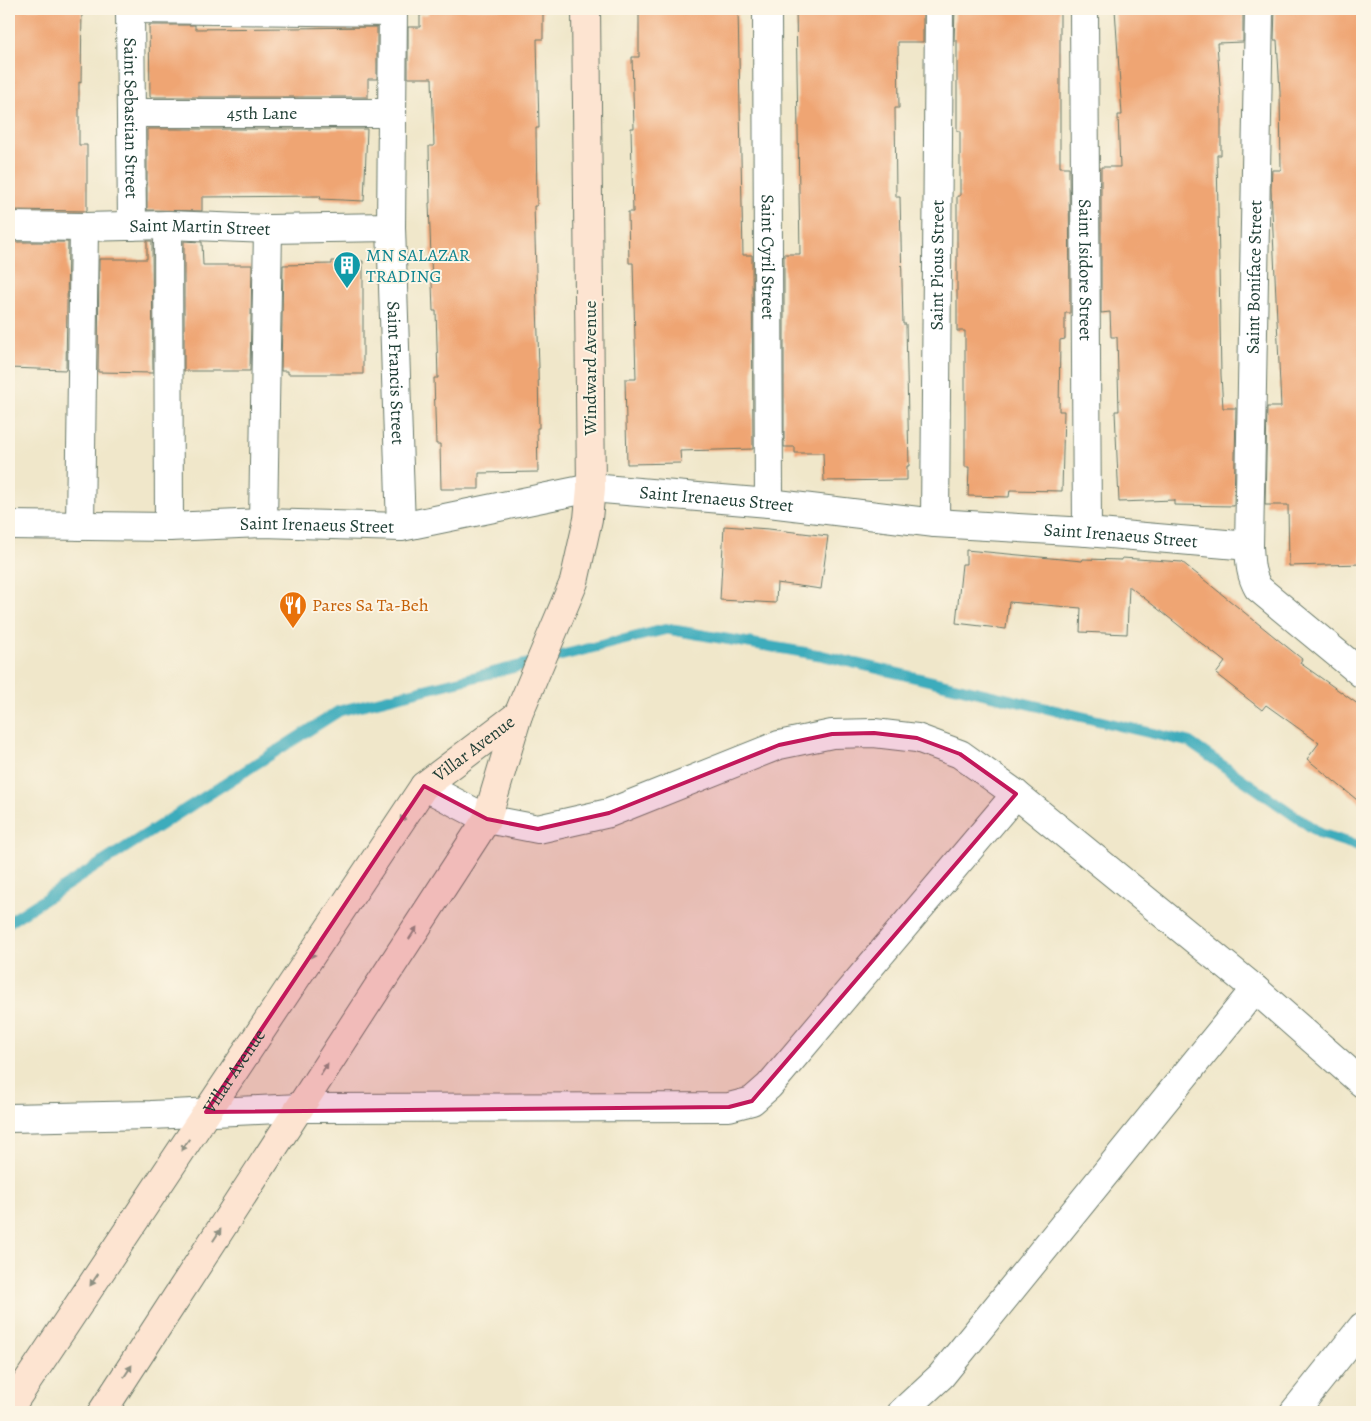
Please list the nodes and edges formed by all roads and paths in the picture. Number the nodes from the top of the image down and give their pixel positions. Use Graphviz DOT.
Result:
graph roads {
  1 [pos="130,9"];
  2 [pos="586,9"];
  3 [pos="767,9"];
  4 [pos="940,9"];
  5 [pos="1084,9"];
  6 [pos="1259,9"];
  7 [pos="393,10"];
  8 [pos="131,113"];
  9 [pos="392,113"];
  10 [pos="168,225"];
  11 [pos="9,226"];
  12 [pos="132,226"];
  13 [pos="84,227"];
  14 [pos="391,227"];
  15 [pos="268,229"];
  16 [pos="591,488"];
  17 [pos="769,503"];
  18 [pos="935,522"];
  19 [pos="264,523"];
  20 [pos="9,525"];
  21 [pos="80,526"];
  22 [pos="169,527"];
  23 [pos="401,527"];
  24 [pos="1087,532"];
  25 [pos="1249,546"];
  26 [pos="1362,674"];
  27 [pos="518,715"];
  28 [pos="424,786"];
  29 [pos="1016,794"];
  30 [pos="487,819"];
  31 [pos="1255,989"];
  32 [pos="1362,1083"];
  33 [pos="299,1108"];
  34 [pos="206,1112"];
  35 [pos="9,1118"];
  36 [pos="1362,1327"];
  37 [pos="9,1409"];
  38 [pos="102,1412"];
  39 [pos="902,1412"];
  40 [pos="1294,1412"];
  1 -- 7 [label="street"];
  1 -- 8 [label="street, Saint Sebastian Street"];
  2 -- 16 [label="main road, Windward Avenue"];
  3 -- 17 [label="street, Saint Cyril Street"];
  4 -- 18 [label="street, Saint Pious Street"];
  5 -- 24 [label="street, Saint Isidore Street"];
  6 -- 25 [label="street, Saint Boniface Street"];
  7 -- 9 [label="street, Saint Francis Street"];
  8 -- 9 [label="street, 45th Lane"];
  8 -- 12 [label="street, Saint Sebastian Street"];
  9 -- 14 [label="street, Saint Francis Street"];
  10 -- 12 [label="street, Saint Martin Street"];
  10 -- 15 [label="street, Saint Martin Street"];
  10 -- 22 [label="street"];
  11 -- 13 [label="street, Saint Martin Street"];
  12 -- 13 [label="street, Saint Martin Street"];
  13 -- 21 [label="street"];
  14 -- 15 [label="street, Saint Martin Street"];
  14 -- 23 [label="street, Saint Francis Street"];
  15 -- 19 [label="street"];
  16 -- 17 [label="street, Saint Irenaeus Street"];
  16 -- 23 [label="street, Saint Irenaeus Street"];
  16 -- 27 [label="main road, Windward Avenue"];
  17 -- 18 [label="street, Saint Irenaeus Street"];
  18 -- 24 [label="street, Saint Irenaeus Street"];
  19 -- 22 [label="street, Saint Irenaeus Street"];
  19 -- 23 [label="street, Saint Irenaeus Street"];
  20 -- 21 [label="street, Saint Irenaeus Street"];
  21 -- 22 [label="street, Saint Irenaeus Street"];
  24 -- 25 [label="street, Saint Irenaeus Street"];
  25 -- 26 [label="street"];
  27 -- 28 [label="main road, Villar Avenue"];
  27 -- 30 [label="main road, Villar Avenue"];
  28 -- 30 [label="street"];
  28 -- 34 [label="main road, Villar Avenue, one-way"];
  29 -- 30 [label="street"];
  29 -- 31 [label="street"];
  29 -- 33 [label="street"];
  33 -- 30 [label="main road, Villar Avenue, one-way"];
  31 -- 32 [label="street"];
  31 -- 39 [label="street"];
  33 -- 34 [label="street"];
  38 -- 33 [label="main road, Villar Avenue, one-way"];
  34 -- 35 [label="street"];
  34 -- 37 [label="main road, Villar Avenue, one-way"];
  36 -- 40 [label="street"];
}
